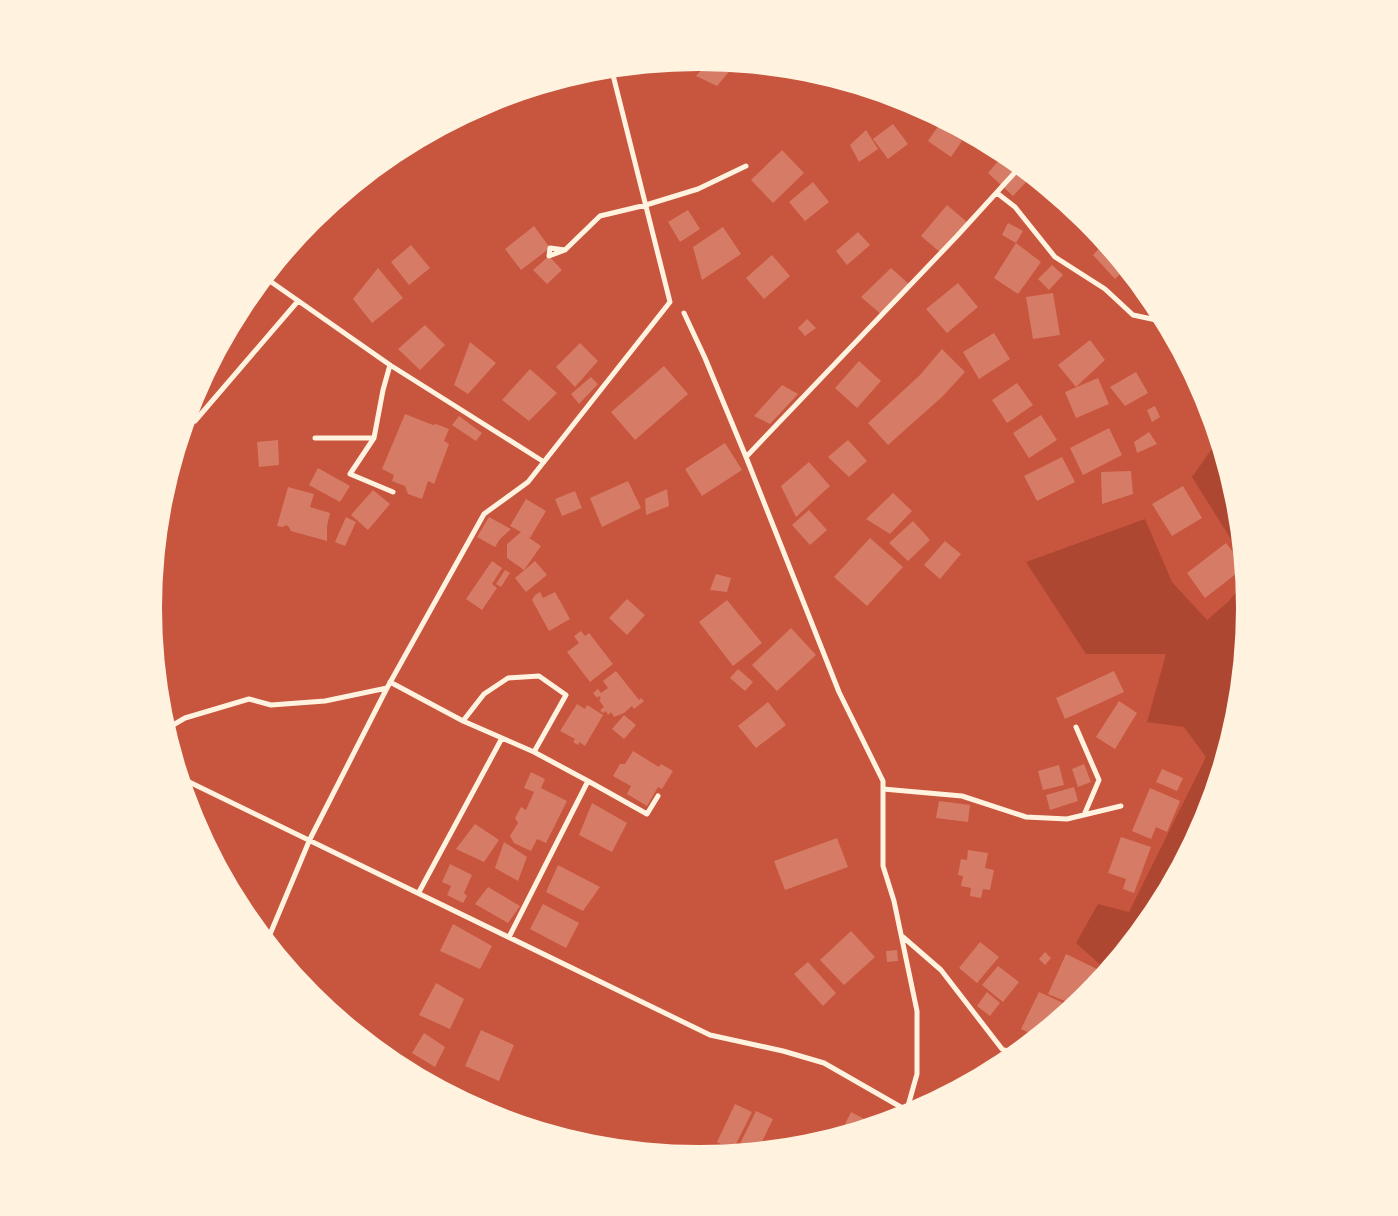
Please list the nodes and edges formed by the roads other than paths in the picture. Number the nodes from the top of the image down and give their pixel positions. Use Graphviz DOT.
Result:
graph roads {
  1 [pos="614,79"];
  2 [pos="746,166"];
  3 [pos="1014,174"];
  4 [pos="997,193"];
  5 [pos="646,205"];
  6 [pos="565,250"];
  7 [pos="272,282"];
  8 [pos="298,301"];
  9 [pos="684,314"];
  10 [pos="1151,319"];
  11 [pos="390,365"];
  12 [pos="198,416"];
  13 [pos="315,438"];
  14 [pos="374,438"];
  15 [pos="746,458"];
  16 [pos="544,462"];
  17 [pos="394,492"];
  18 [pos="390,682"];
  19 [pos="387,688"];
  20 [pos="463,721"];
  21 [pos="175,724"];
  22 [pos="1076,727"];
  23 [pos="502,738"];
  24 [pos="534,752"];
  25 [pos="588,781"];
  26 [pos="192,783"];
  27 [pos="883,789"];
  28 [pos="658,796"];
  29 [pos="1121,806"];
  30 [pos="1084,815"];
  31 [pos="310,839"];
  32 [pos="419,892"];
  33 [pos="271,932"];
  34 [pos="509,936"];
  35 [pos="902,937"];
  36 [pos="1003,1050"];
  37 [pos="909,1102"];
  38 [pos="898,1106"];
  1 -- 5 [label="street"];
  2 -- 5 [label="street"];
  3 -- 4 [label="street"];
  4 -- 10 [label="street"];
  4 -- 15 [label="street"];
  5 -- 6 [label="street"];
  5 -- 16 [label="street"];
  7 -- 8 [label="street"];
  8 -- 11 [label="street"];
  8 -- 12 [label="street"];
  9 -- 15 [label="street"];
  11 -- 14 [label="street"];
  11 -- 16 [label="street"];
  13 -- 14 [label="street"];
  14 -- 17 [label="street"];
  15 -- 27 [label="street"];
  16 -- 18 [label="street"];
  18 -- 19 [label="street"];
  18 -- 20 [label="street"];
  19 -- 21 [label="street"];
  19 -- 31 [label="street"];
  20 -- 23 [label="street"];
  20 -- 24 [label="street"];
  22 -- 30 [label="street"];
  23 -- 24 [label="street"];
  23 -- 32 [label="street"];
  24 -- 25 [label="street"];
  25 -- 28 [label="street"];
  25 -- 34 [label="street"];
  26 -- 31 [label="street"];
  27 -- 30 [label="street"];
  27 -- 35 [label="street"];
  29 -- 30 [label="street"];
  31 -- 32 [label="street"];
  31 -- 33 [label="street"];
  32 -- 34 [label="street"];
  34 -- 38 [label="street"];
  35 -- 36 [label="street"];
  35 -- 37 [label="street"];
}
